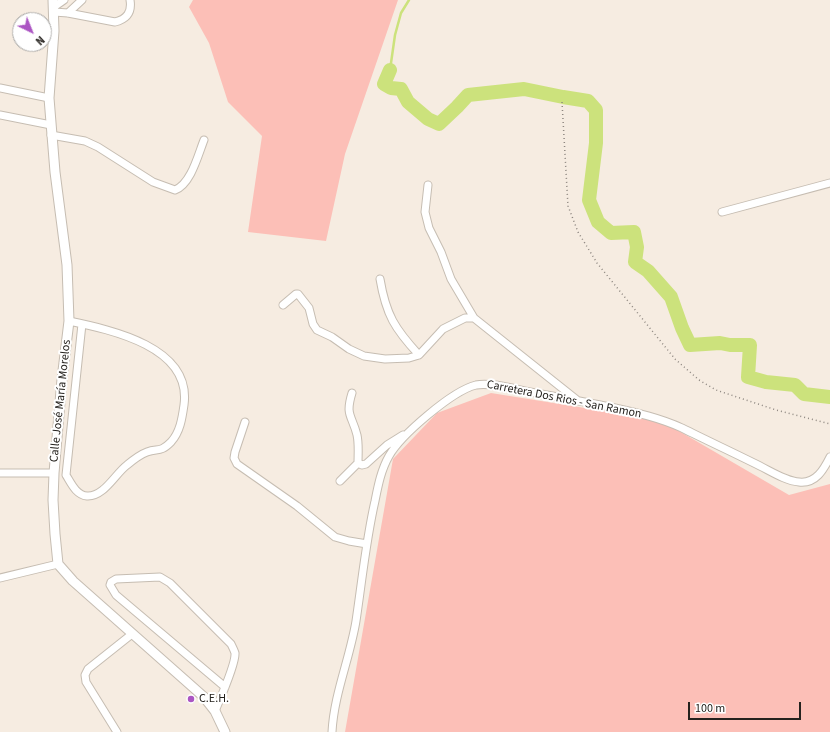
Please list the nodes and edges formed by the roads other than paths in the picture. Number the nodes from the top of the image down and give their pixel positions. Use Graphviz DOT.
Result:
graph roads {
  1 [pos="64,0"];
  2 [pos="82,0"];
  3 [pos="130,0"];
  4 [pos="54,6"];
  5 [pos="68,13"];
  6 [pos="0,88"];
  7 [pos="49,98"];
  8 [pos="0,115"];
  9 [pos="51,125"];
  10 [pos="52,134"];
  11 [pos="204,140"];
  12 [pos="830,183"];
  13 [pos="428,185"];
  14 [pos="722,212"];
  15 [pos="380,279"];
  16 [pos="283,306"];
  17 [pos="474,318"];
  18 [pos="69,321"];
  19 [pos="82,324"];
  20 [pos="419,355"];
  21 [pos="352,393"];
  22 [pos="578,400"];
  23 [pos="245,422"];
  24 [pos="409,431"];
  25 [pos="830,457"];
  26 [pos="358,464"];
  27 [pos="0,472"];
  28 [pos="54,473"];
  29 [pos="340,480"];
  30 [pos="367,544"];
  31 [pos="58,564"];
  32 [pos="0,578"];
  33 [pos="132,634"];
  34 [pos="224,687"];
  35 [pos="215,711"];
  36 [pos="117,732"];
  37 [pos="225,732"];
  38 [pos="332,732"];
  1 -- 4 [label="street"];
  2 -- 5 [label="street"];
  3 -- 5 [label="street"];
  4 -- 5 [label="street"];
  4 -- 7 [label="main road, Calle José María Morelos"];
  6 -- 7 [label="street"];
  7 -- 9 [label="main road, Calle José María Morelos"];
  8 -- 9 [label="street"];
  9 -- 10 [label="main road, Calle José María Morelos"];
  10 -- 11 [label="street"];
  10 -- 18 [label="main road, Calle José María Morelos"];
  12 -- 14 [label="street"];
  13 -- 17 [label="street"];
  15 -- 20 [label="street"];
  16 -- 20 [label="street"];
  17 -- 20 [label="street"];
  17 -- 22 [label="street"];
  18 -- 19 [label="street"];
  18 -- 28 [label="main road, Calle José María Morelos"];
  19 -- 19 [label="street"];
  21 -- 26 [label="street"];
  22 -- 24 [label="street, Carretera Dos Rios - San Ramon"];
  22 -- 25 [label="street, Carretera Dos Rios - San Ramon"];
  23 -- 30 [label="street"];
  24 -- 26 [label="street"];
  24 -- 30 [label="street, Carretera Dos Rios - San Ramon"];
  26 -- 29 [label="street"];
  27 -- 28 [label="street"];
  28 -- 31 [label="main road, Calle José María Morelos"];
  30 -- 38 [label="street, Carretera Dos Rios - San Ramon"];
  31 -- 32 [label="street"];
  31 -- 33 [label="main road"];
  33 -- 35 [label="main road"];
  33 -- 36 [label="street"];
  34 -- 34 [label="street"];
  34 -- 35 [label="street"];
  35 -- 37 [label="main road"];
}
